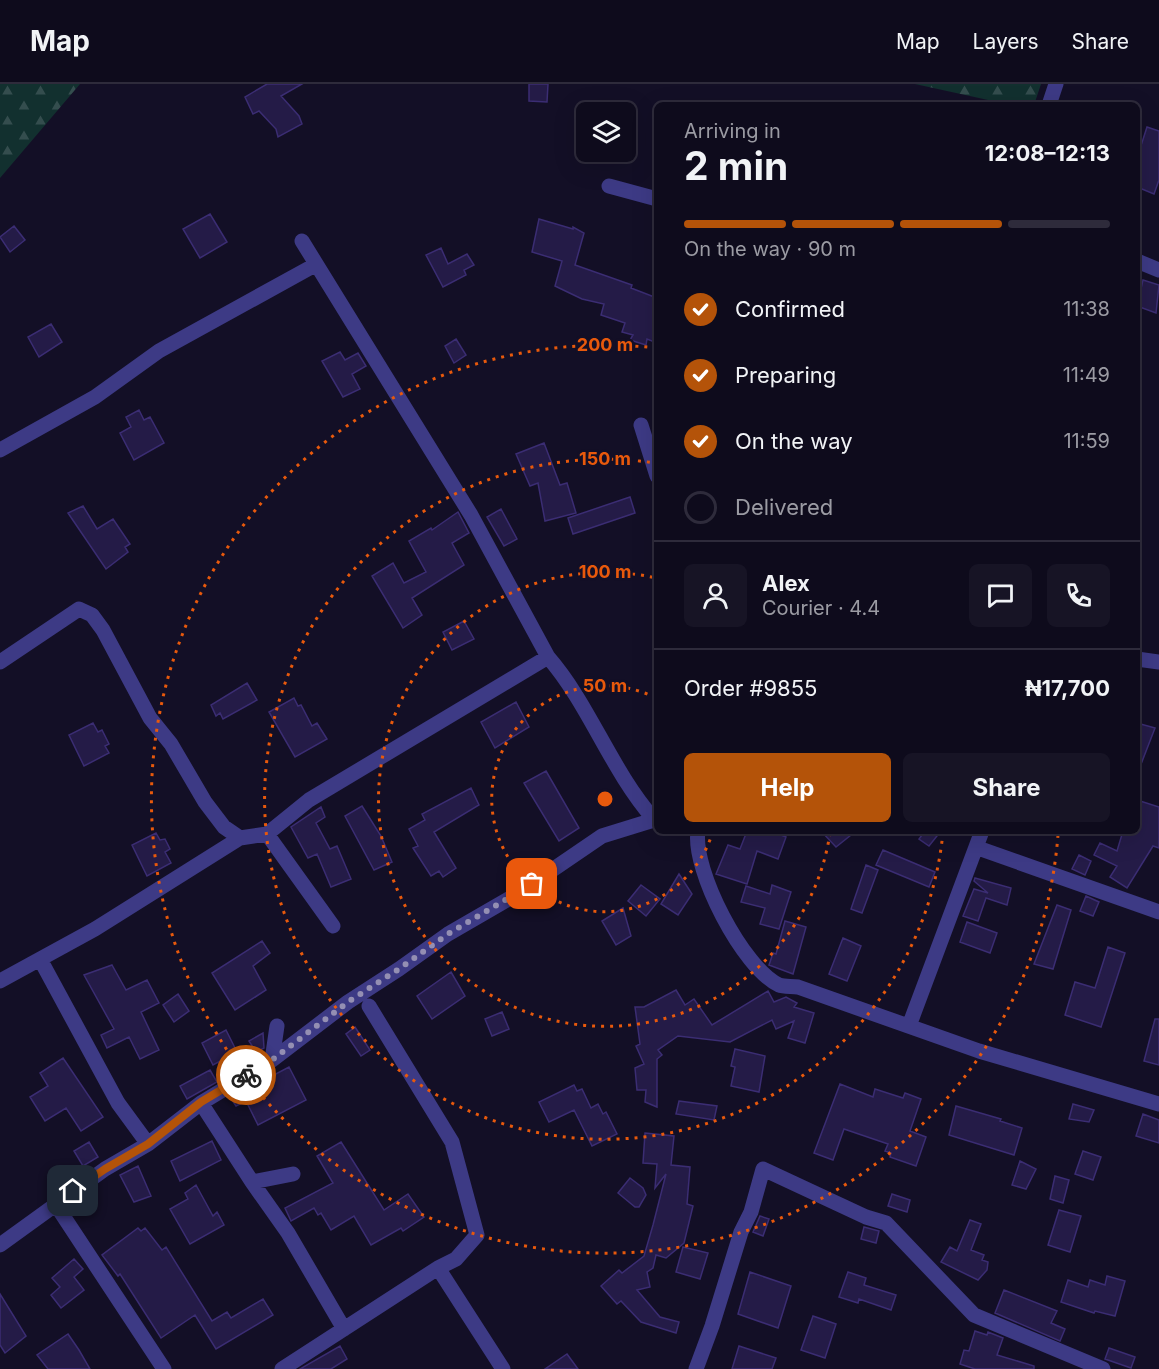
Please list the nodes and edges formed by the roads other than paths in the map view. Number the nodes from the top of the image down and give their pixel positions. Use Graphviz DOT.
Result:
graph roads {
  1 [pos="1056,84"];
  2 [pos="1050,102"];
  3 [pos="609,186"];
  4 [pos="654,198"];
  5 [pos="302,241"];
  6 [pos="1140,262"];
  7 [pos="315,265"];
  8 [pos="1159,270"];
  9 [pos="641,425"];
  10 [pos="0,450"];
  11 [pos="654,466"];
  12 [pos="548,657"];
  13 [pos="1140,659"];
  14 [pos="0,662"];
  15 [pos="1159,662"];
  16 [pos="654,817"];
  17 [pos="654,818"];
  18 [pos="267,834"];
  19 [pos="981,834"];
  20 [pos="697,837"];
  21 [pos="240,838"];
  22 [pos="978,848"];
  23 [pos="1159,912"];
  24 [pos="333,926"];
  25 [pos="40,960"];
  26 [pos="0,981"];
  27 [pos="369,1006"];
  28 [pos="277,1026"];
  29 [pos="909,1026"];
  30 [pos="272,1060"];
  31 [pos="201,1102"];
  32 [pos="1159,1104"];
  33 [pos="148,1144"];
  34 [pos="293,1174"];
  35 [pos="252,1182"];
  36 [pos="56,1205"];
  37 [pos="0,1245"];
  38 [pos="438,1268"];
  39 [pos="344,1329"];
  40 [pos="164,1369"];
  41 [pos="282,1369"];
  42 [pos="503,1369"];
  43 [pos="696,1369"];
  44 [pos="1103,1369"];
  1 -- 2 [label="street"];
  3 -- 4 [label="street"];
  5 -- 7 [label="street"];
  6 -- 8 [label="street"];
  7 -- 10 [label="street"];
  7 -- 12 [label="street"];
  9 -- 11 [label="street"];
  12 -- 16 [label="street"];
  12 -- 18 [label="street"];
  13 -- 15 [label="street"];
  14 -- 21 [label="street"];
  17 -- 30 [label="street"];
  18 -- 21 [label="street"];
  18 -- 24 [label="street"];
  19 -- 22 [label="street"];
  20 -- 29 [label="street"];
  21 -- 25 [label="street"];
  22 -- 23 [label="street"];
  22 -- 29 [label="street"];
  25 -- 26 [label="street"];
  25 -- 33 [label="street"];
  27 -- 38 [label="street"];
  28 -- 30 [label="street"];
  29 -- 32 [label="street"];
  30 -- 31 [label="street"];
  31 -- 33 [label="street"];
  31 -- 35 [label="street"];
  33 -- 36 [label="street"];
  34 -- 35 [label="street"];
  35 -- 39 [label="street"];
  36 -- 37 [label="street"];
  36 -- 40 [label="street"];
  38 -- 39 [label="street"];
  38 -- 42 [label="street"];
  39 -- 41 [label="street"];
  43 -- 44 [label="street"];
}
